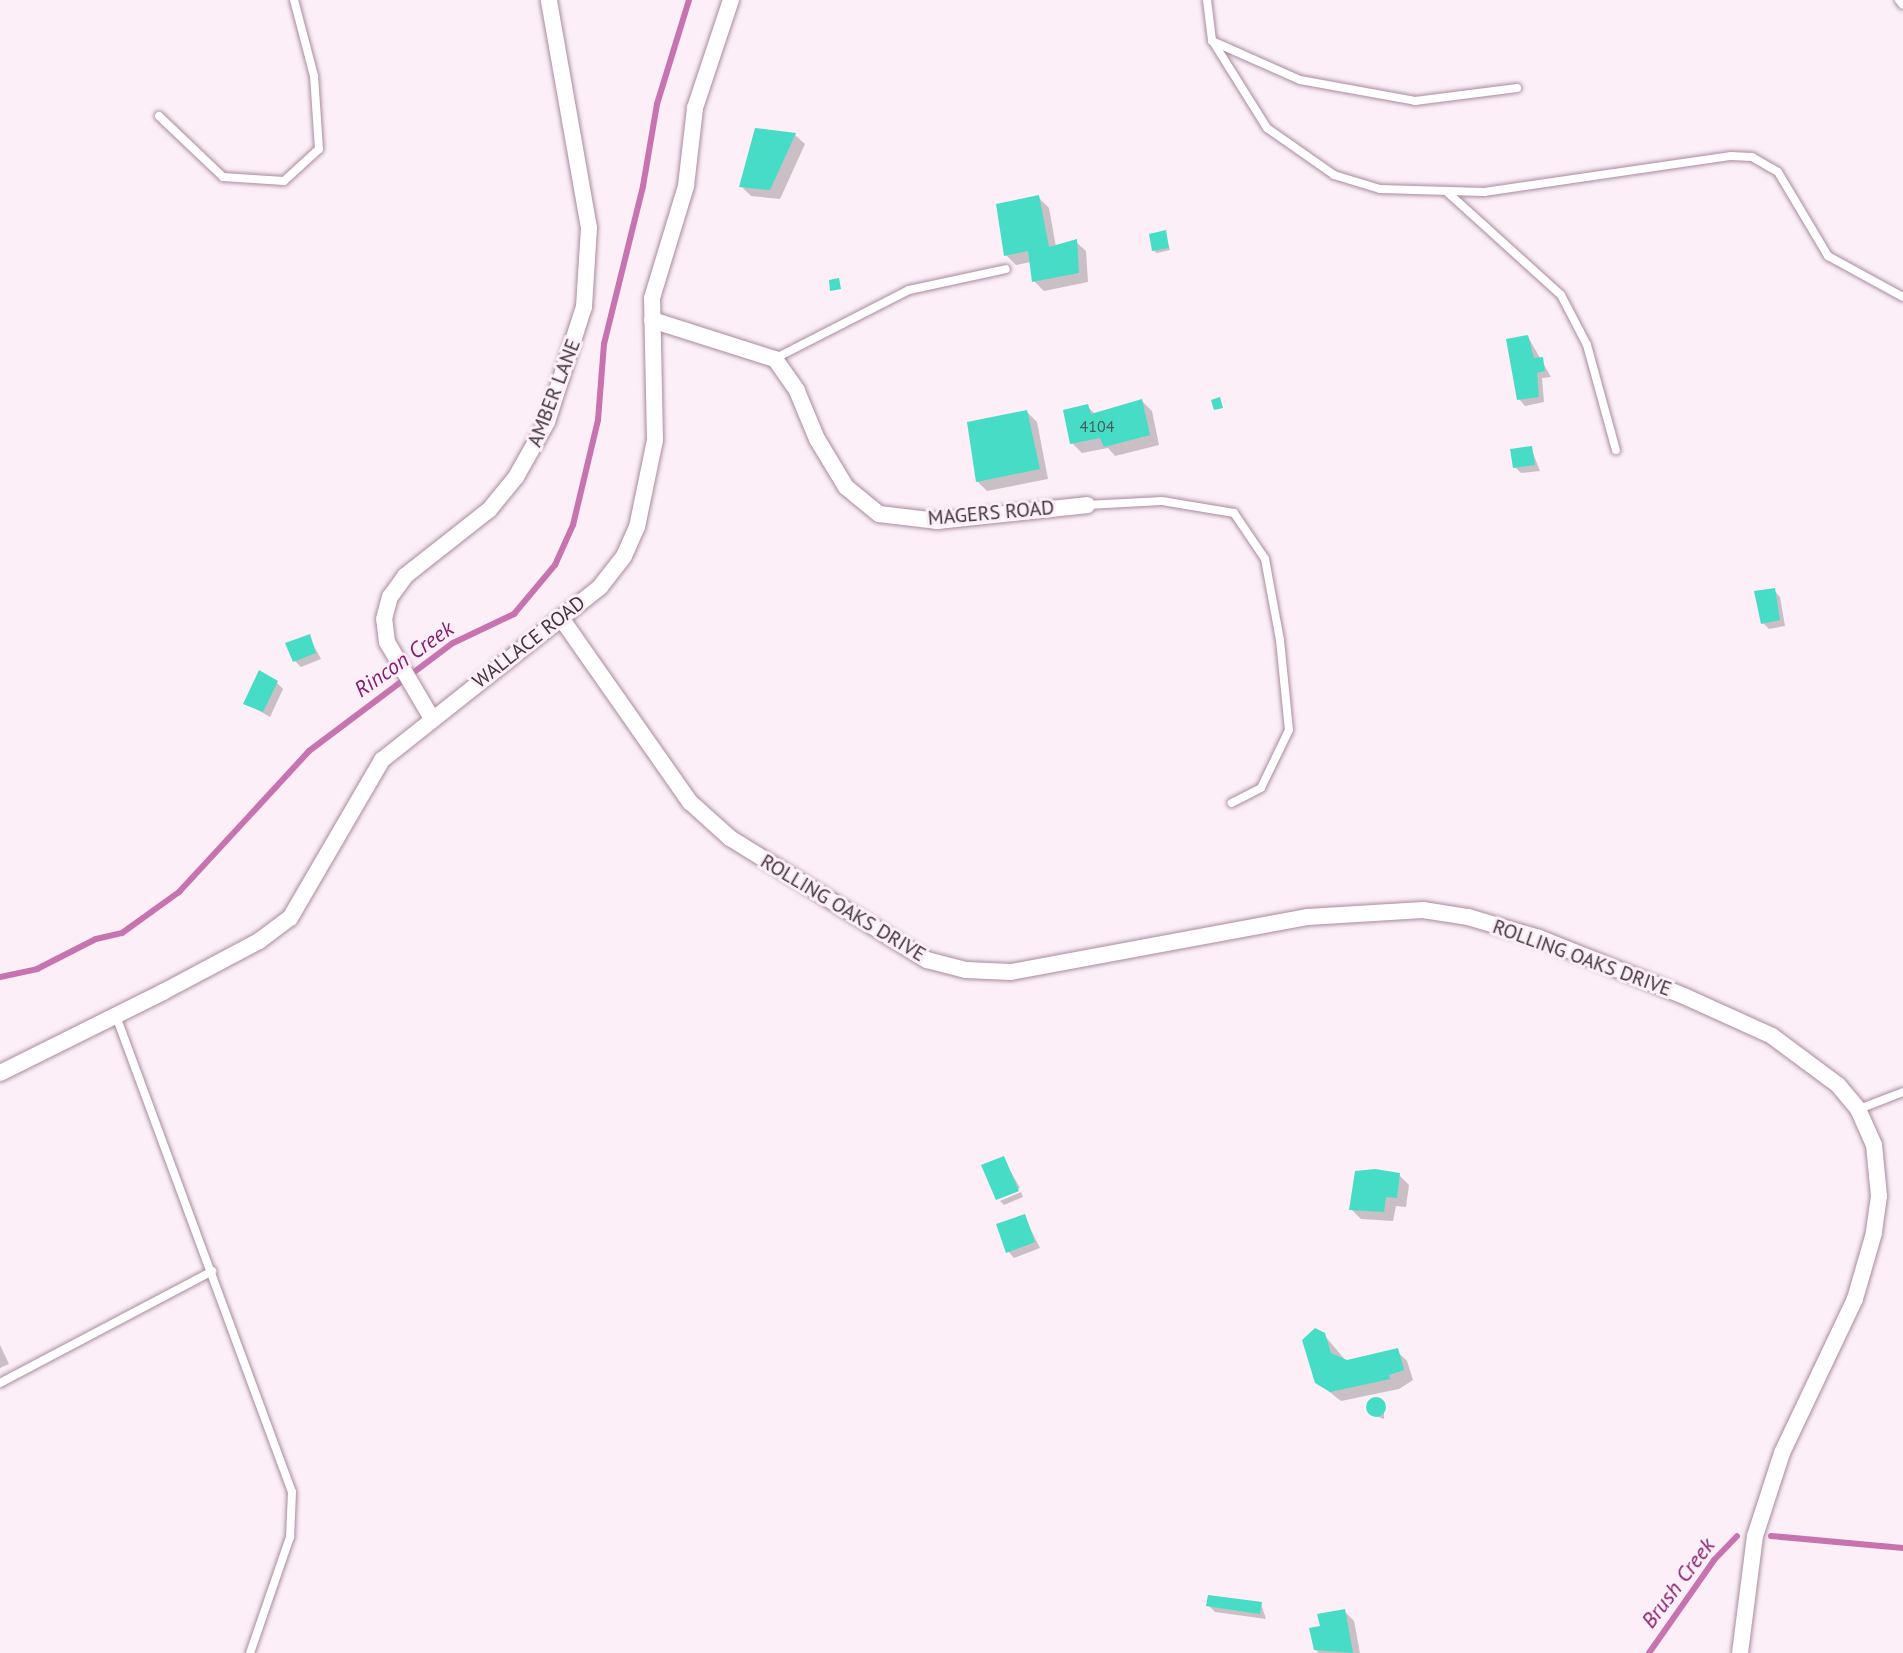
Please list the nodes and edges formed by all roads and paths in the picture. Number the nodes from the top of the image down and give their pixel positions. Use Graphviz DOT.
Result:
graph roads {
  1 [pos="294,0"];
  2 [pos="549,0"];
  3 [pos="731,0"];
  4 [pos="1207,0"];
  5 [pos="1899,0"];
  6 [pos="1903,5"];
  7 [pos="1212,40"];
  8 [pos="1517,88"];
  9 [pos="159,116"];
  10 [pos="1446,191"];
  11 [pos="1006,269"];
  12 [pos="1903,297"];
  13 [pos="652,320"];
  14 [pos="775,359"];
  15 [pos="1616,450"];
  16 [pos="1087,505"];
  17 [pos="561,618"];
  18 [pos="431,717"];
  19 [pos="1232,803"];
  20 [pos="116,1016"];
  21 [pos="0,1073"];
  22 [pos="1903,1092"];
  23 [pos="1858,1109"];
  24 [pos="212,1271"];
  25 [pos="0,1383"];
  26 [pos="250,1653"];
  27 [pos="1740,1653"];
  1 -- 9 [label="lane"];
  2 -- 18 [label="street, AMBER LANE"];
  3 -- 13 [label="street, WALLACE ROAD"];
  4 -- 7 [label="lane"];
  5 -- 6 [label="lane"];
  7 -- 8 [label="lane"];
  7 -- 10 [label="lane"];
  10 -- 12 [label="lane"];
  10 -- 15 [label="lane"];
  11 -- 14 [label="lane"];
  13 -- 14 [label="street"];
  13 -- 17 [label="street, WALLACE ROAD"];
  14 -- 16 [label="street, MAGERS ROAD"];
  16 -- 19 [label="lane"];
  17 -- 18 [label="street, WALLACE ROAD"];
  17 -- 23 [label="street, ROLLING OAKS DRIVE"];
  18 -- 20 [label="street, WALLACE ROAD"];
  20 -- 21 [label="street, WALLACE ROAD"];
  20 -- 24 [label="lane"];
  22 -- 23 [label="lane"];
  23 -- 27 [label="street, ROLLING OAKS DRIVE"];
  24 -- 25 [label="lane"];
  24 -- 26 [label="lane"];
}
